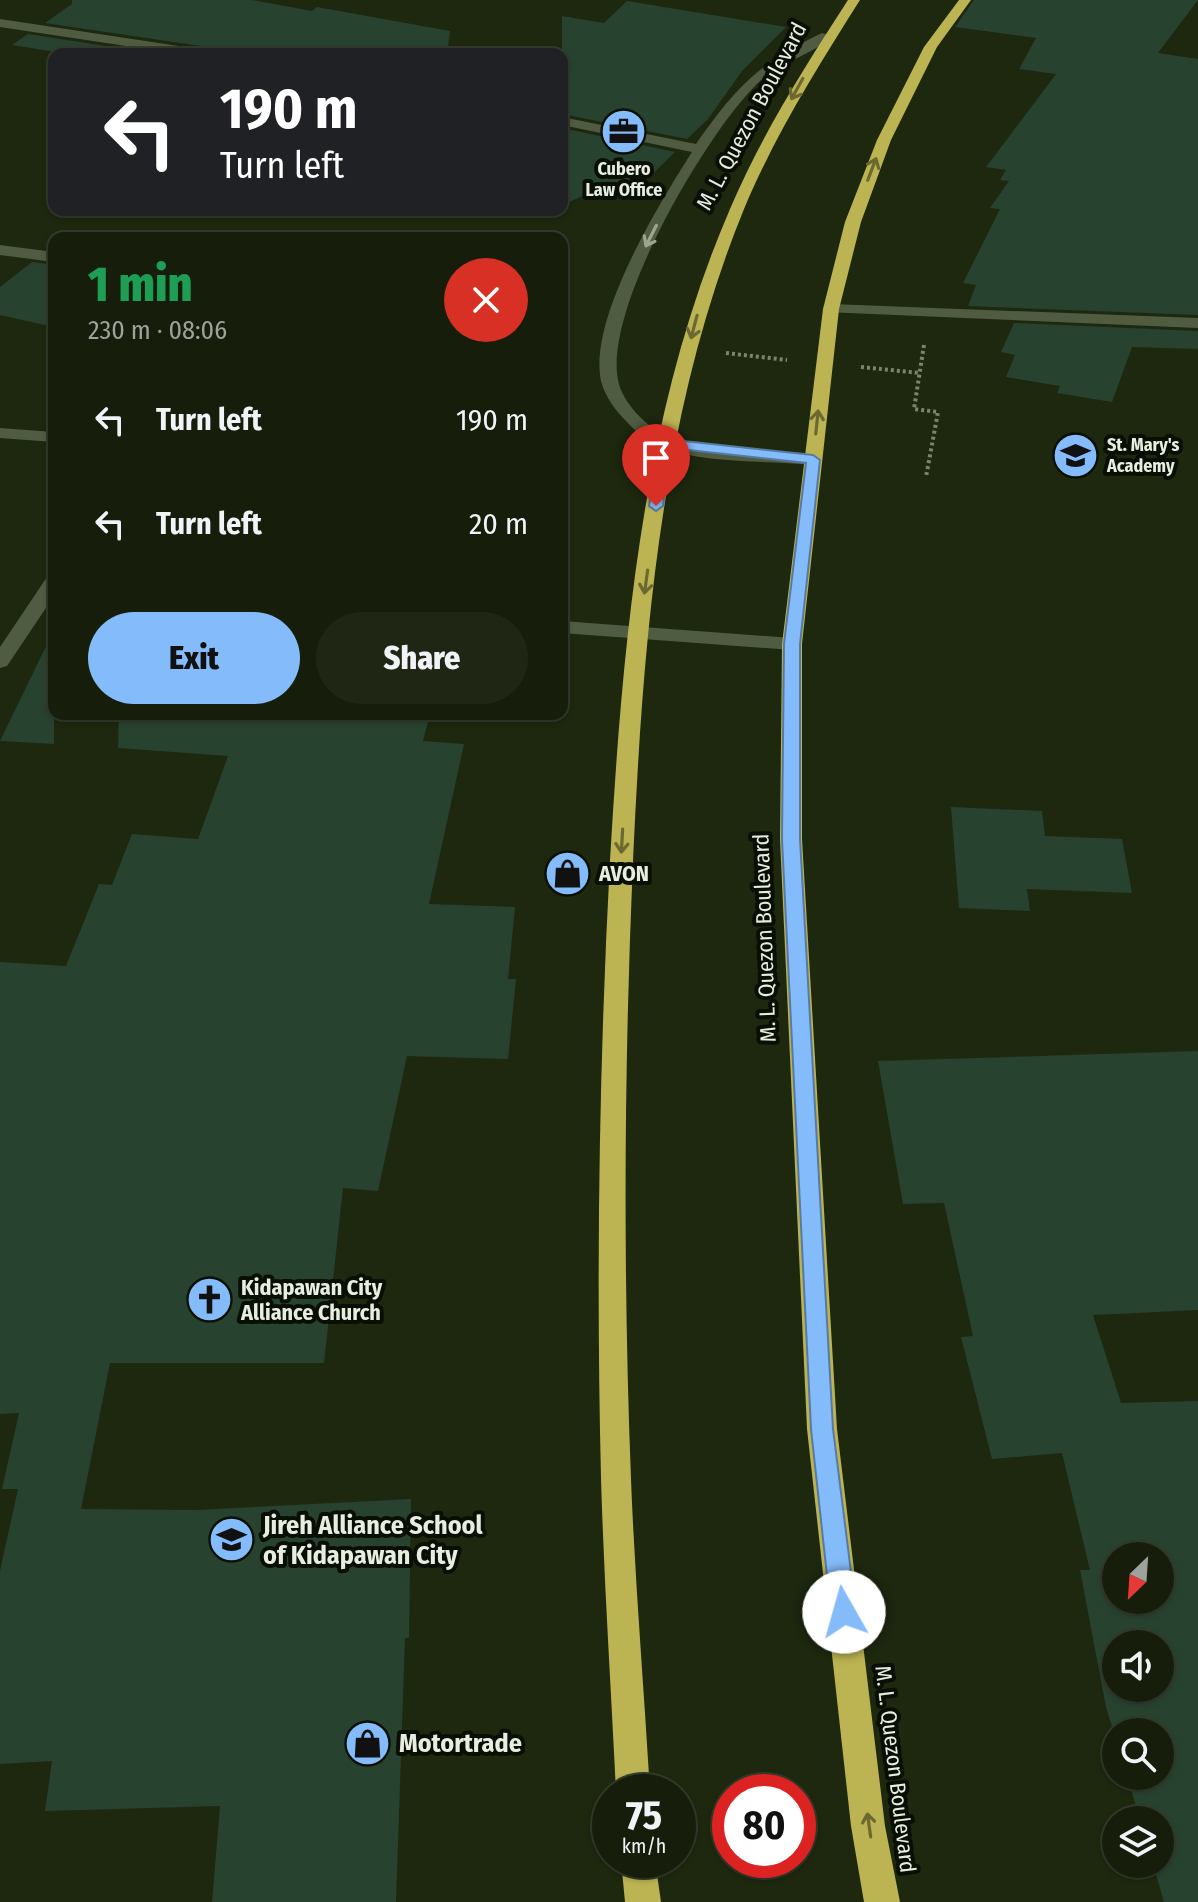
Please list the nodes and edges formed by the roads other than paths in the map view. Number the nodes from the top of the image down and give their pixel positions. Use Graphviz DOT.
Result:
graph roads {
  1 [pos="854,0"];
  2 [pos="965,0"];
  3 [pos="0,23"];
  4 [pos="827,36"];
  5 [pos="165,48"];
  6 [pos="568,122"];
  7 [pos="700,149"];
  8 [pos="0,250"];
  9 [pos="48,256"];
  10 [pos="831,309"];
  11 [pos="1198,323"];
  12 [pos="0,433"];
  13 [pos="48,437"];
  14 [pos="665,443"];
  15 [pos="813,460"];
  16 [pos="48,591"];
  17 [pos="568,627"];
  18 [pos="639,633"];
  19 [pos="792,644"];
  20 [pos="0,662"];
  21 [pos="632,1774"];
  22 [pos="640,1878"];
  23 [pos="643,1902"];
  24 [pos="882,1902"];
  1 -- 4 [label="highway, M. L. Quezon Boulevard"];
  10 -- 2 [label="highway, M. L. Quezon Boulevard, one-way"];
  3 -- 5 [label="street"];
  4 -- 7 [label="street"];
  4 -- 14 [label="highway, M. L. Quezon Boulevard, one-way"];
  6 -- 7 [label="street"];
  7 -- 14 [label="street, one-way"];
  8 -- 9 [label="street"];
  10 -- 11 [label="street"];
  15 -- 10 [label="highway, M. L. Quezon Boulevard, one-way"];
  12 -- 13 [label="street"];
  14 -- 15 [label="street"];
  14 -- 18 [label="highway, M. L. Quezon Boulevard, one-way"];
  15 -- 19 [label="highway, M. L. Quezon Boulevard"];
  16 -- 20 [label="street"];
  17 -- 18 [label="street"];
  18 -- 19 [label="street"];
  18 -- 21 [label="highway, M. L. Quezon Boulevard, one-way"];
  24 -- 19 [label="highway, M. L. Quezon Boulevard, one-way"];
  22 -- 23 [label="highway"];
}
